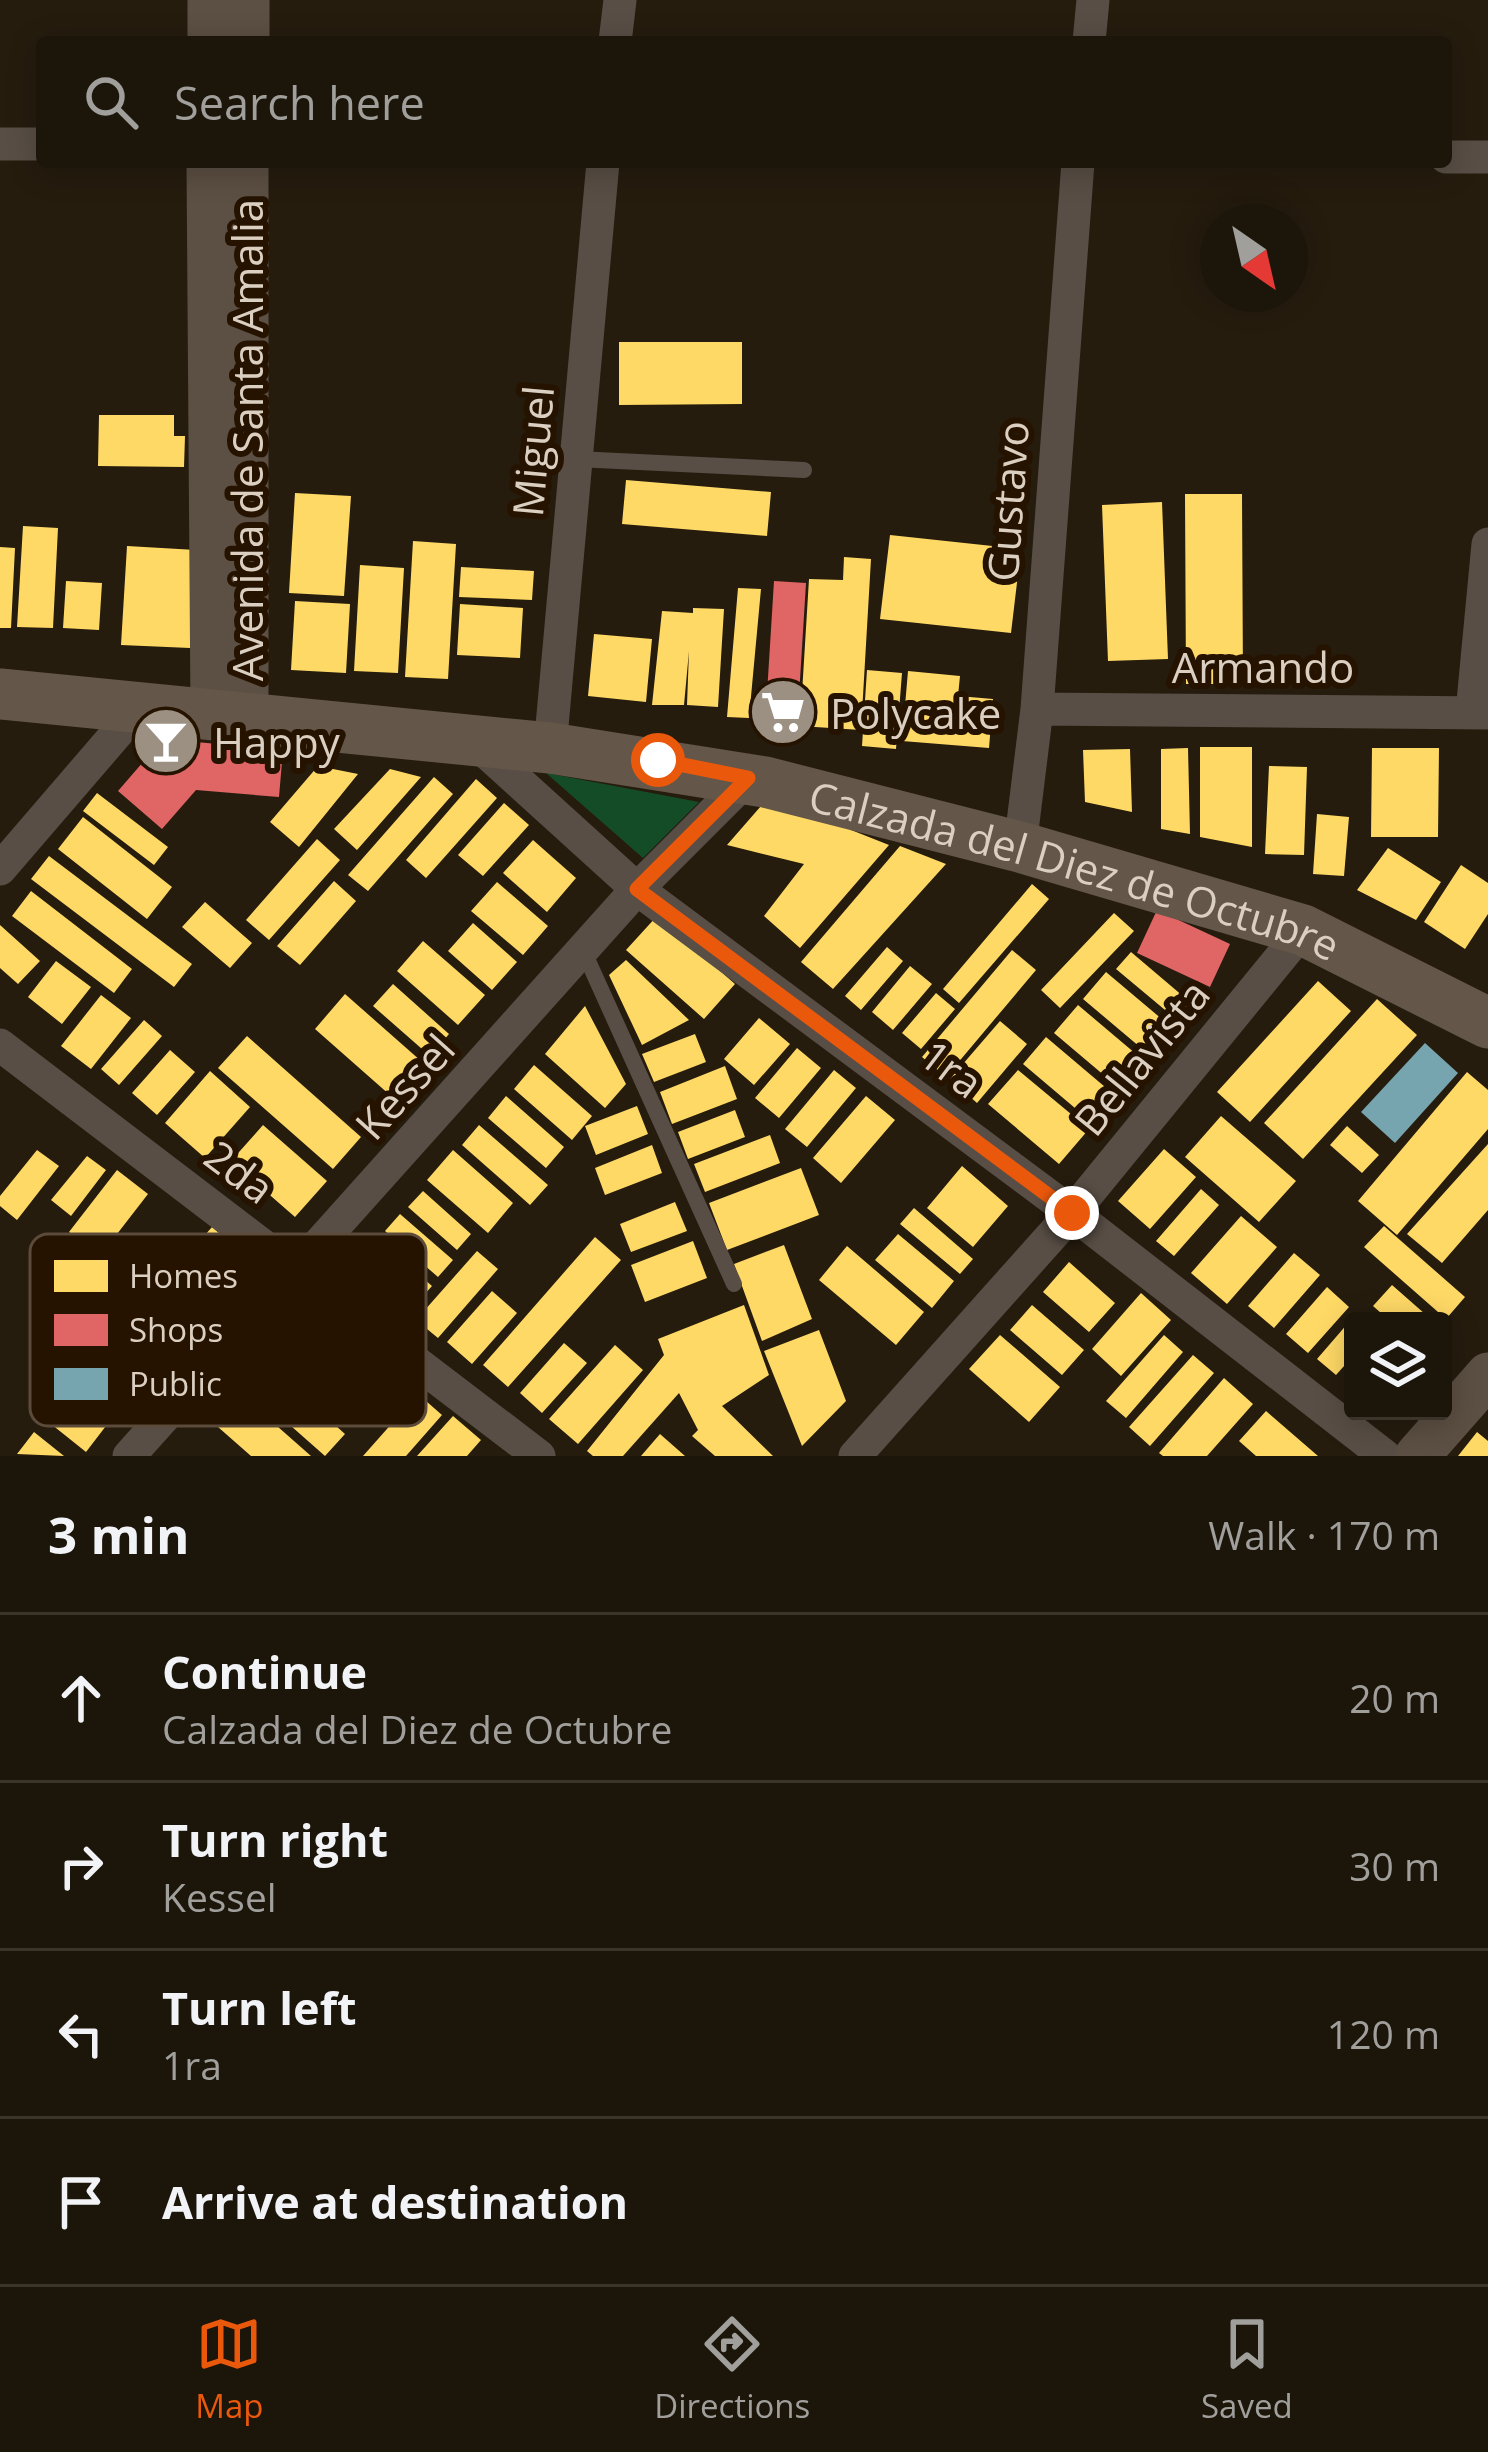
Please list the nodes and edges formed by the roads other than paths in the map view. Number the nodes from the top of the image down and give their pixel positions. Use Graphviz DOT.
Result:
graph roads {
  1 [pos="210,0"];
  2 [pos="248,0"];
  3 [pos="620,0"];
  4 [pos="1093,0"];
  5 [pos="210,36"];
  6 [pos="247,36"];
  7 [pos="616,36"];
  8 [pos="1090,36"];
  9 [pos="0,144"];
  10 [pos="36,144"];
  11 [pos="1488,157"];
  12 [pos="1452,158"];
  13 [pos="209,168"];
  14 [pos="246,168"];
  15 [pos="602,168"];
  16 [pos="1078,168"];
  17 [pos="576,459"];
  18 [pos="804,470"];
  19 [pos="1488,544"];
  20 [pos="0,694"];
  21 [pos="1036,709"];
  22 [pos="136,711"];
  23 [pos="1480,712"];
  24 [pos="230,717"];
  25 [pos="475,742"];
  26 [pos="550,748"];
  27 [pos="748,778"];
  28 [pos="1020,847"];
  29 [pos="0,868"];
  30 [pos="637,889"];
  31 [pos="1304,930"];
  32 [pos="584,952"];
  33 [pos="1488,1023"];
  34 [pos="0,1045"];
  35 [pos="1072,1213"];
  36 [pos="248,1234"];
  37 [pos="332,1234"];
  38 [pos="734,1284"];
  39 [pos="426,1370"];
  40 [pos="1488,1375"];
  41 [pos="162,1426"];
  42 [pos="139,1452"];
  43 [pos="538,1456"];
  44 [pos="855,1456"];
  45 [pos="1385,1456"];
  46 [pos="1417,1456"];
  1 -- 5 [label="street"];
  2 -- 6 [label="street"];
  3 -- 7 [label="street"];
  4 -- 8 [label="street"];
  9 -- 10 [label="street"];
  11 -- 12 [label="street"];
  13 -- 24 [label="street, Avenida de Santa Amalia"];
  14 -- 24 [label="street, Avenida de Santa Amalia"];
  15 -- 17 [label="street, Miguel"];
  16 -- 21 [label="street, Gustavo"];
  17 -- 18 [label="lane"];
  17 -- 26 [label="street, Miguel"];
  19 -- 23 [label="street"];
  20 -- 22 [label="main road, Calzada del Diez de Octubre"];
  21 -- 23 [label="street, Armando"];
  21 -- 28 [label="street, Gustavo"];
  22 -- 24 [label="main road, Calzada del Diez de Octubre"];
  22 -- 29 [label="street"];
  24 -- 25 [label="main road, Calzada del Diez de Octubre"];
  25 -- 26 [label="main road, Calzada del Diez de Octubre"];
  25 -- 30 [label="street, 1ra"];
  26 -- 27 [label="main road, Calzada del Diez de Octubre"];
  27 -- 28 [label="main road, Calzada del Diez de Octubre"];
  27 -- 30 [label="street, Kessel"];
  28 -- 31 [label="main road, Calzada del Diez de Octubre"];
  30 -- 32 [label="street, Kessel"];
  30 -- 35 [label="street, 1ra"];
  31 -- 33 [label="main road, Calzada del Diez de Octubre"];
  31 -- 35 [label="street, Bellavista"];
  32 -- 37 [label="street, Kessel"];
  32 -- 38 [label="lane"];
  34 -- 36 [label="street, 2da"];
  35 -- 44 [label="street, Bellavista"];
  35 -- 45 [label="street, 1ra"];
  39 -- 43 [label="street, 2da"];
  40 -- 46 [label="street"];
  41 -- 42 [label="street, Kessel"];
}
